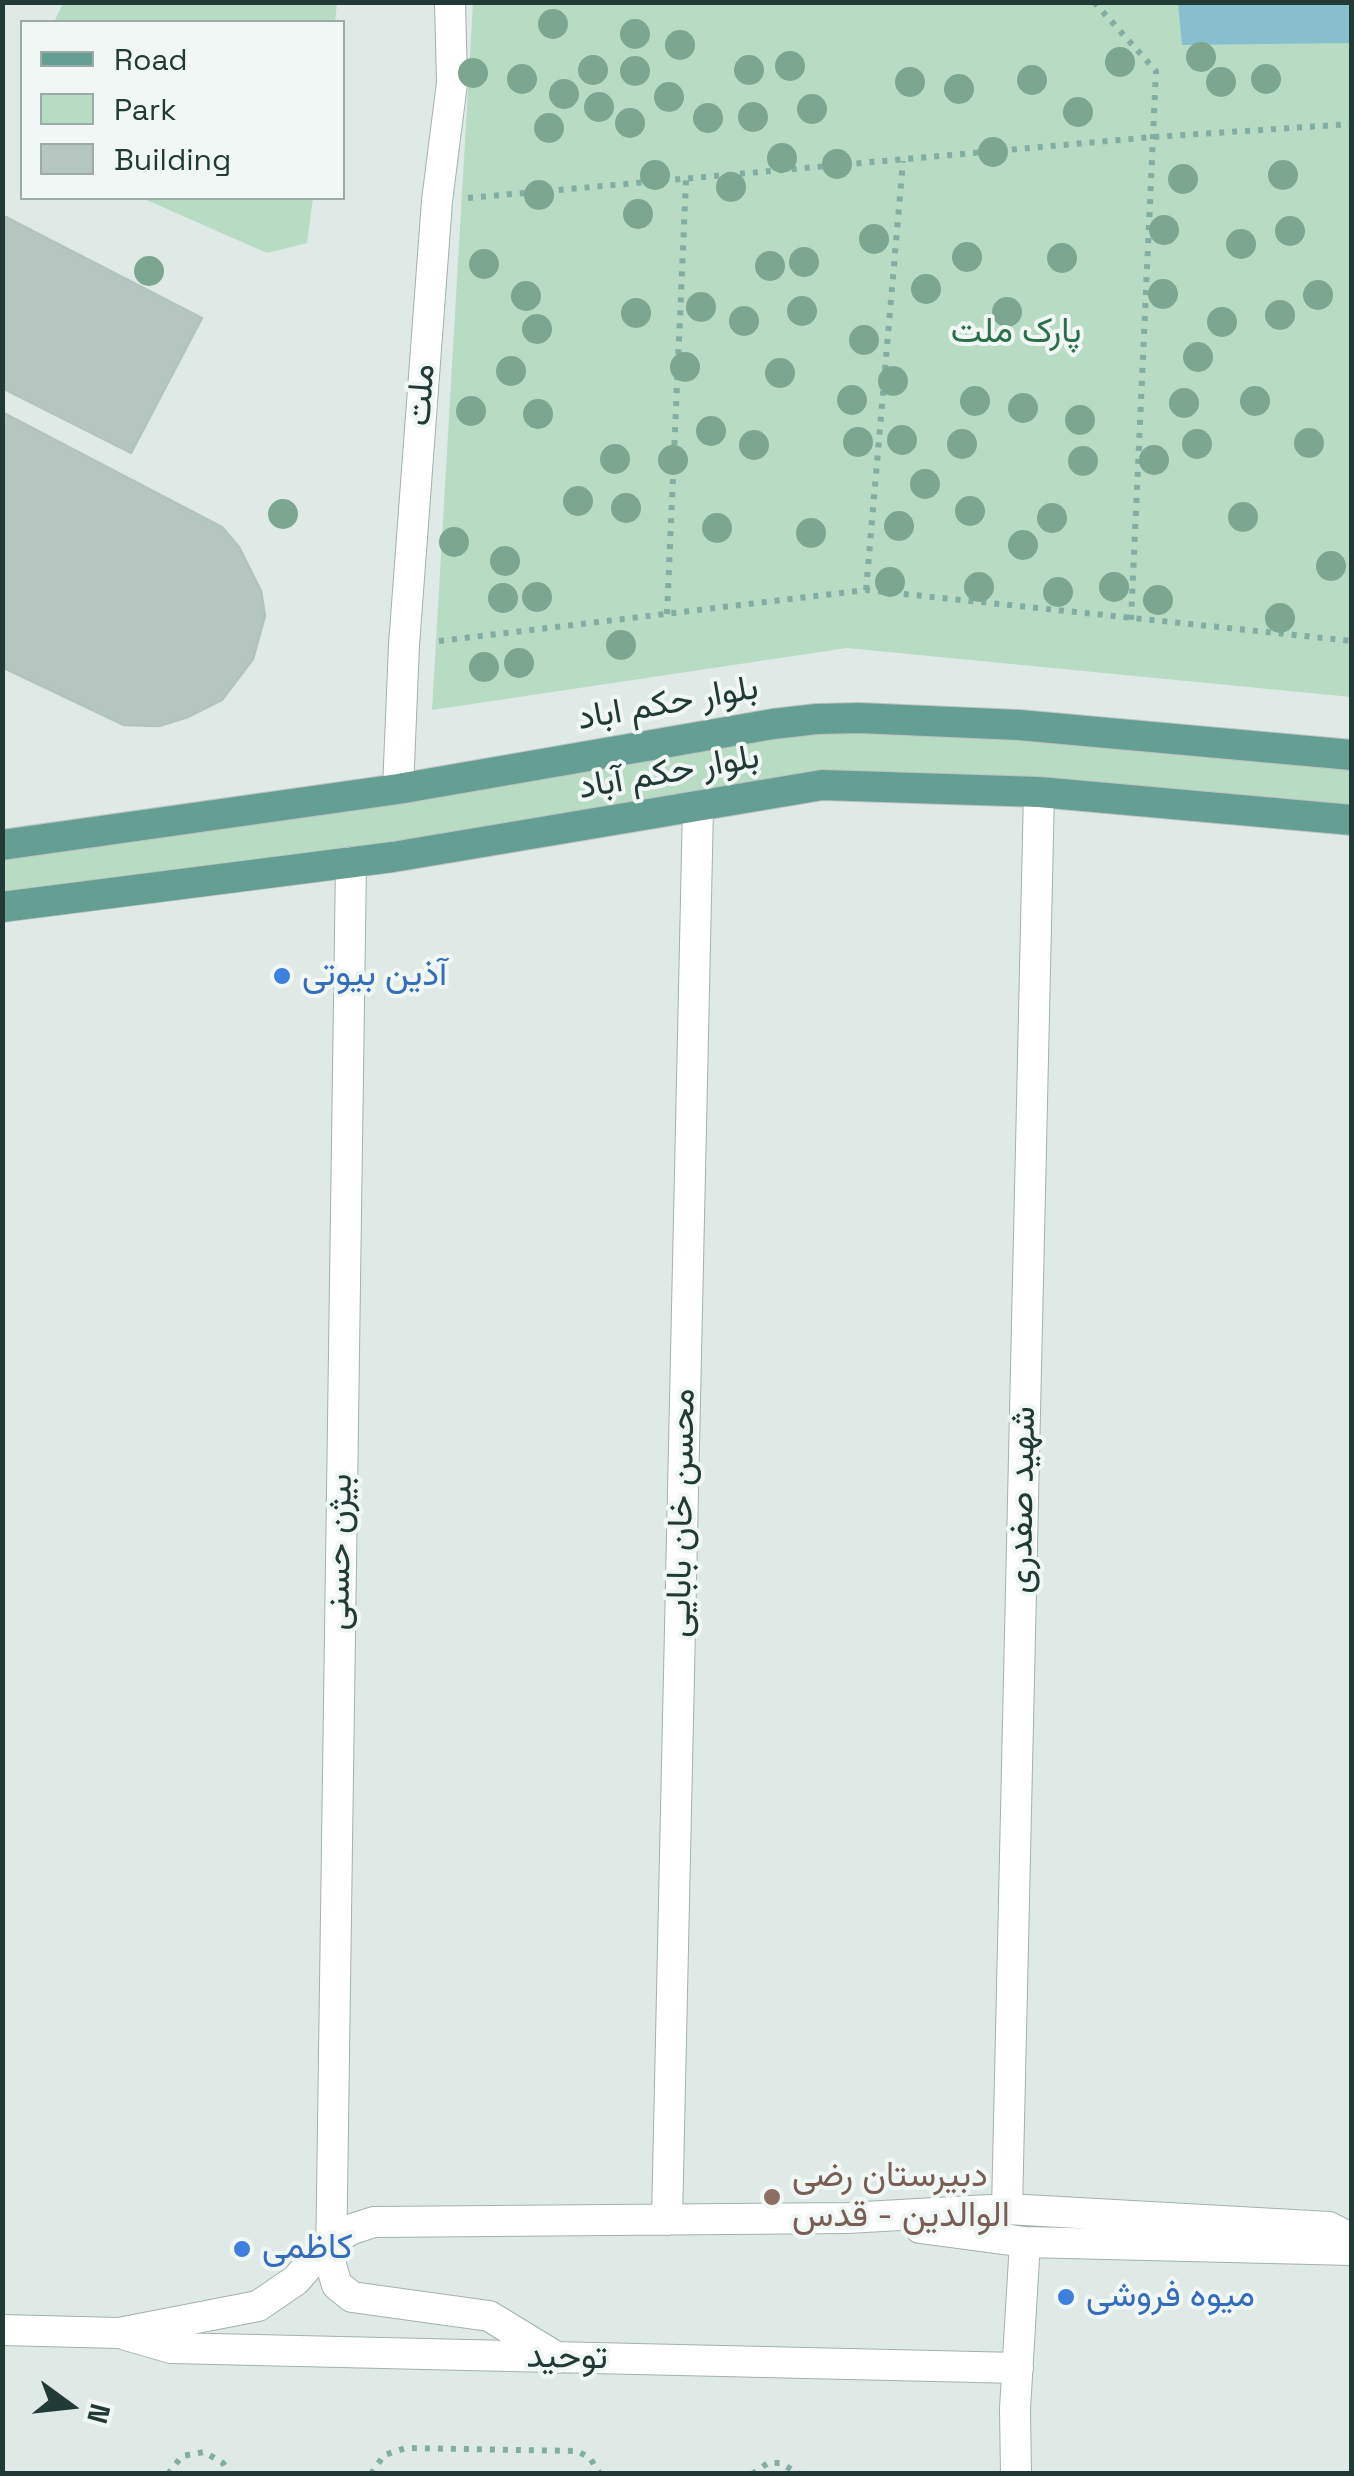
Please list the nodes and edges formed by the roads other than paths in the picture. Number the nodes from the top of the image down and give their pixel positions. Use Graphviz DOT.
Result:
graph roads {
  1 [pos="450,2"];
  2 [pos="1352,755"];
  3 [pos="398,789"];
  4 [pos="1039,792"];
  5 [pos="698,807"];
  6 [pos="1352,820"];
  7 [pos="2,845"];
  8 [pos="351,862"];
  9 [pos="2,907"];
  10 [pos="1007,2209"];
  11 [pos="848,2218"];
  12 [pos="667,2220"];
  13 [pos="1352,2239"];
  14 [pos="329,2242"];
  15 [pos="1025,2242"];
  16 [pos="1352,2250"];
  17 [pos="2,2330"];
  18 [pos="119,2333"];
  19 [pos="558,2358"];
  20 [pos="1018,2368"];
  21 [pos="1016,2474"];
  1 -- 3 [label="street, ملت"];
  2 -- 3 [label="main road, بلوار حکم اباد"];
  3 -- 7 [label="main road, بلوار حکم اباد"];
  4 -- 5 [label="main road, بلوار حکم آباد"];
  4 -- 6 [label="main road, بلوار حکم آباد"];
  4 -- 10 [label="street, شهید صفدری"];
  5 -- 8 [label="main road, بلوار حکم آباد"];
  5 -- 12 [label="street, محسن خان بابایی"];
  8 -- 9 [label="main road, بلوار حکم آباد"];
  8 -- 14 [label="street, بیژن حسنی"];
  10 -- 11 [label="street, توحید"];
  10 -- 13 [label="street, توحید"];
  11 -- 12 [label="street, توحید"];
  11 -- 15 [label="street, توحید"];
  12 -- 14 [label="street, توحید"];
  14 -- 18 [label="street, توحید"];
  14 -- 19 [label="street, بیژن حسنی"];
  15 -- 16 [label="street, توحید"];
  15 -- 20 [label="street"];
  17 -- 18 [label="street, توحید"];
  18 -- 19 [label="street, توحید"];
  19 -- 20 [label="street, توحید"];
  20 -- 21 [label="street"];
}
